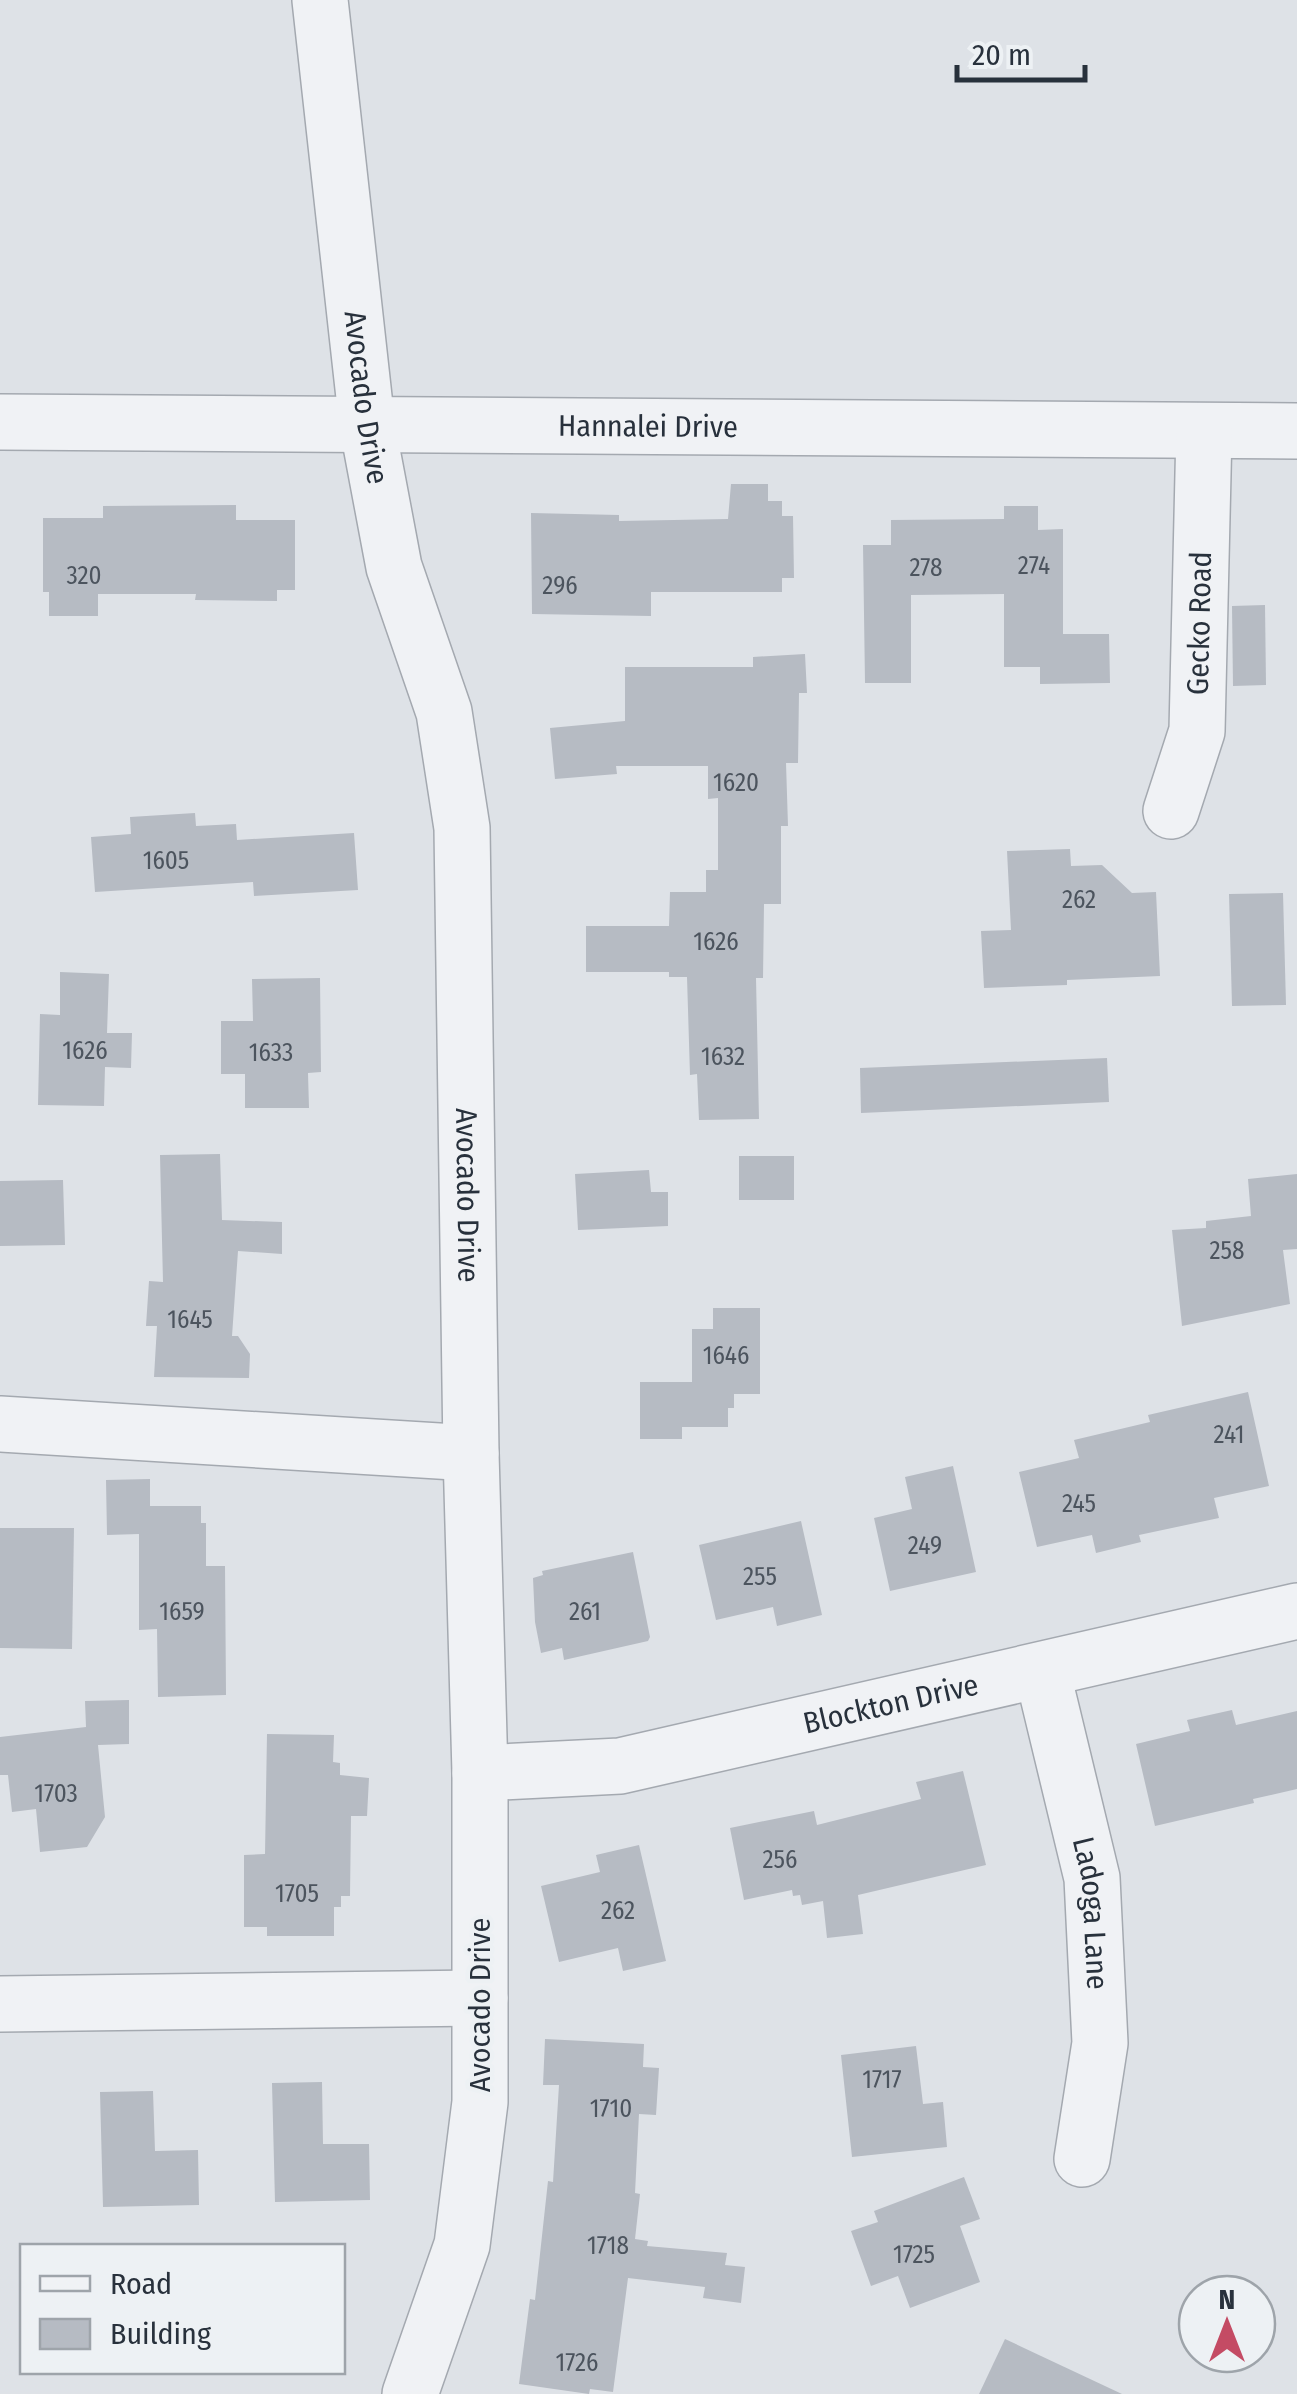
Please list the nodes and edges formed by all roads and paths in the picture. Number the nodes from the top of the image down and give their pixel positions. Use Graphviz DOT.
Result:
graph roads {
  1 [pos="320,0"];
  2 [pos="0,422"];
  3 [pos="367,424"];
  4 [pos="1204,431"];
  5 [pos="1297,431"];
  6 [pos="1170,811"];
  7 [pos="0,1424"];
  8 [pos="471,1453"];
  9 [pos="1297,1611"];
  10 [pos="1042,1671"];
  11 [pos="480,1773"];
  12 [pos="480,1998"];
  13 [pos="0,2004"];
  14 [pos="1082,2159"];
  15 [pos="410,2394"];
  1 -- 3 [label="street, Avocado Drive"];
  2 -- 3 [label="street, Hannalei Drive"];
  3 -- 4 [label="street, Hannalei Drive"];
  3 -- 8 [label="street, Avocado Drive"];
  4 -- 5 [label="street, Hannalei Drive"];
  4 -- 6 [label="street, Gecko Road"];
  7 -- 8 [label="street"];
  8 -- 11 [label="street, Avocado Drive"];
  9 -- 10 [label="street, Blockton Drive"];
  10 -- 11 [label="street, Blockton Drive"];
  10 -- 14 [label="street, Ladoga Lane"];
  11 -- 12 [label="street, Avocado Drive"];
  12 -- 13 [label="street"];
  12 -- 15 [label="street, Avocado Drive"];
}
